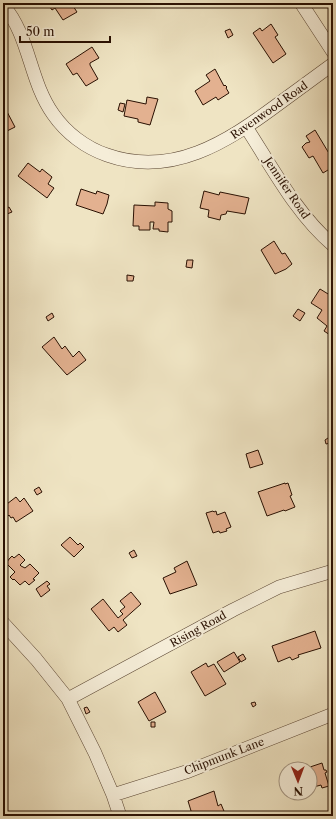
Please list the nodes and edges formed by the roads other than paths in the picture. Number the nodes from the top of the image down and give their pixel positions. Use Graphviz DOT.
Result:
graph roads {
  1 [pos="301,3"];
  2 [pos="3,5"];
  3 [pos="333,52"];
  4 [pos="333,64"];
  5 [pos="246,127"];
  6 [pos="333,245"];
  7 [pos="333,571"];
  8 [pos="3,623"];
  9 [pos="68,699"];
  10 [pos="333,714"];
  11 [pos="113,794"];
  12 [pos="120,816"];
  1 -- 3 [label="street"];
  2 -- 5 [label="street, Ravenwood Road"];
  4 -- 5 [label="street, Ravenwood Road"];
  5 -- 6 [label="street, Jennifer Road"];
  7 -- 9 [label="street, Rising Road"];
  8 -- 9 [label="street"];
  9 -- 11 [label="street"];
  10 -- 11 [label="street, Chipmunk Lane"];
  11 -- 12 [label="street"];
}
